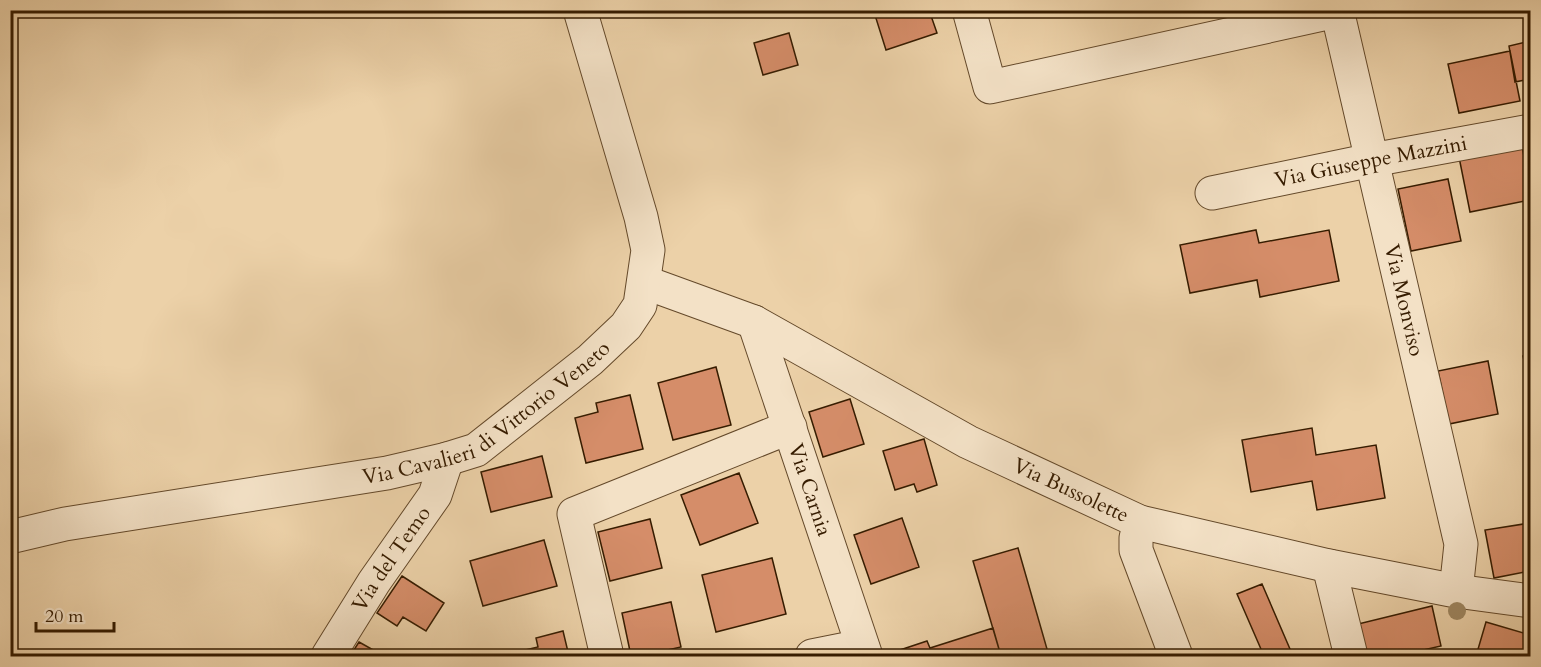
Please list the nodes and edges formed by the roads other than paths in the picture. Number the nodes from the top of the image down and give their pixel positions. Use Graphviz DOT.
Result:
graph roads {
  1 [pos="580,10"];
  2 [pos="969,10"];
  3 [pos="1337,11"];
  4 [pos="1530,131"];
  5 [pos="1372,160"];
  6 [pos="1212,193"];
  7 [pos="644,282"];
  8 [pos="754,322"];
  9 [pos="790,427"];
  10 [pos="447,459"];
  11 [pos="1140,522"];
  12 [pos="10,537"];
  13 [pos="1329,566"];
  14 [pos="1456,591"];
  15 [pos="1530,601"];
  16 [pos="864,651"];
  17 [pos="328,657"];
  18 [pos="607,657"];
  19 [pos="812,657"];
  20 [pos="1176,657"];
  21 [pos="1351,657"];
  1 -- 7 [label="street, Via Cavalieri di Vittorio Veneto"];
  2 -- 3 [label="street, Via Monviso"];
  3 -- 5 [label="street, Via Monviso"];
  4 -- 5 [label="street, Via Giuseppe Mazzini"];
  5 -- 6 [label="street, Via Giuseppe Mazzini"];
  5 -- 14 [label="street, Via Monviso"];
  7 -- 8 [label="street, Via Bussolette"];
  7 -- 10 [label="street, Via Cavalieri di Vittorio Veneto"];
  8 -- 9 [label="street, Via Carnia"];
  8 -- 11 [label="street, Via Bussolette"];
  9 -- 16 [label="street, Via Carnia"];
  9 -- 18 [label="street"];
  10 -- 12 [label="street, Via Cavalieri di Vittorio Veneto"];
  10 -- 17 [label="street, Via del Temo"];
  11 -- 13 [label="street, Via Bussolette"];
  11 -- 20 [label="street"];
  13 -- 14 [label="street, Via Bussolette"];
  13 -- 21 [label="street"];
  14 -- 15 [label="street, Via Bussolette"];
  16 -- 19 [label="street"];
}
